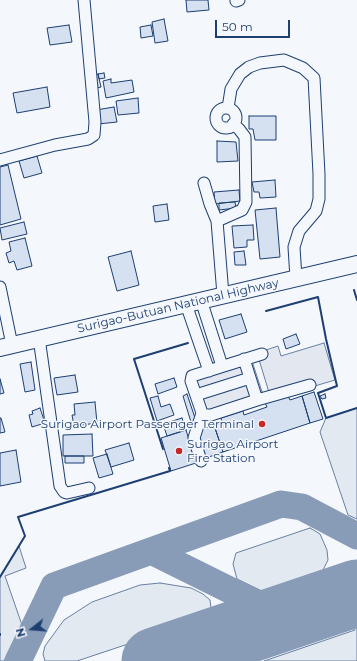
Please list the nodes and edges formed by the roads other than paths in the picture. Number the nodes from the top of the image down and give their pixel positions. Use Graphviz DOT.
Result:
graph roads {
  1 [pos="84,0"];
  2 [pos="236,0"];
  3 [pos="239,0"];
  4 [pos="228,108"];
  5 [pos="233,124"];
  6 [pos="0,160"];
  7 [pos="204,183"];
  8 [pos="217,221"];
  9 [pos="357,264"];
  10 [pos="296,278"];
  11 [pos="0,287"];
  12 [pos="224,295"];
  13 [pos="194,302"];
  14 [pos="39,338"];
  15 [pos="6,346"];
  16 [pos="262,354"];
  17 [pos="244,359"];
  18 [pos="222,366"];
  19 [pos="209,370"];
  20 [pos="250,378"];
  21 [pos="310,385"];
  22 [pos="196,395"];
  23 [pos="257,400"];
  24 [pos="202,413"];
  25 [pos="201,461"];
  26 [pos="89,488"];
  1 -- 6 [label="street"];
  2 -- 3 [label="street"];
  4 -- 5 [label="street"];
  4 -- 5 [label="street"];
  4 -- 10 [label="street"];
  5 -- 8 [label="street"];
  7 -- 8 [label="street"];
  8 -- 12 [label="street"];
  9 -- 10 [label="highway, Surigao-Butuan National Highway"];
  10 -- 12 [label="highway, Surigao-Butuan National Highway"];
  11 -- 15 [label="street"];
  12 -- 13 [label="highway, Surigao-Butuan National Highway"];
  13 -- 14 [label="highway, Surigao-Butuan National Highway"];
  13 -- 18 [label="street"];
  13 -- 19 [label="street"];
  14 -- 15 [label="highway, Surigao-Butuan National Highway"];
  14 -- 26 [label="street"];
  16 -- 17 [label="street"];
  17 -- 18 [label="street"];
  17 -- 20 [label="street"];
  18 -- 19 [label="street"];
  19 -- 22 [label="street"];
  20 -- 22 [label="street"];
  20 -- 23 [label="street"];
  21 -- 23 [label="street"];
  22 -- 24 [label="street"];
  23 -- 24 [label="street"];
  24 -- 25 [label="street"];
}
